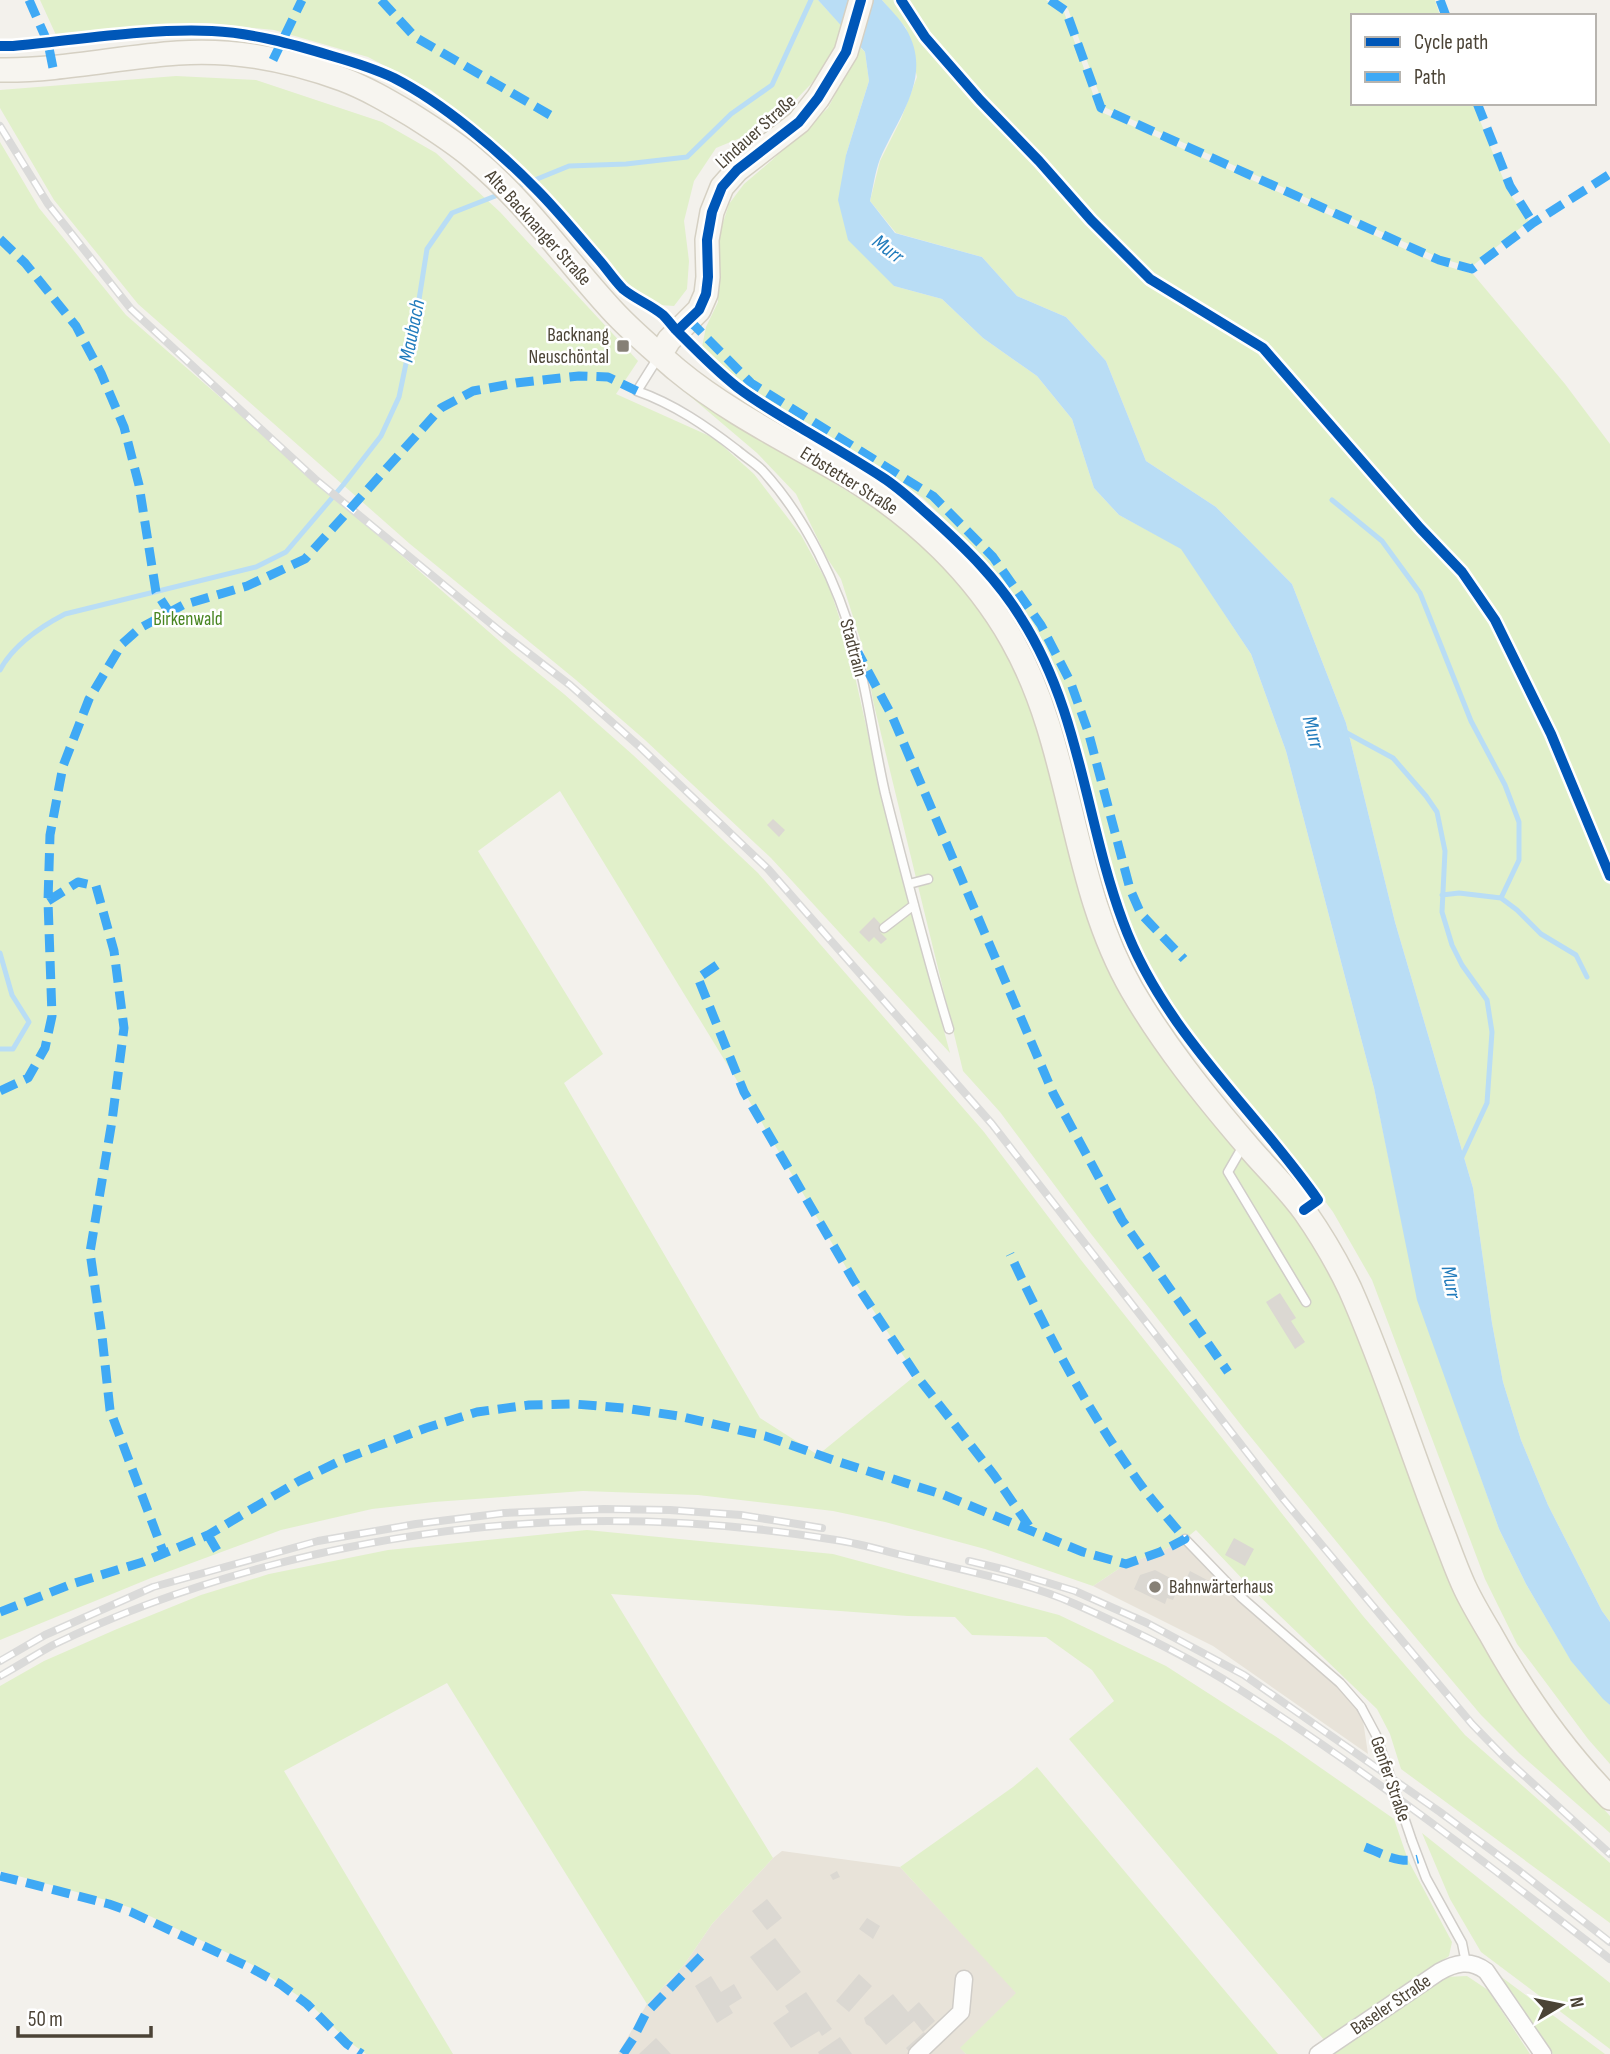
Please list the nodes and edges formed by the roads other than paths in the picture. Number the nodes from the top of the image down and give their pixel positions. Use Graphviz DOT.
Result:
graph roads {
  1 [pos="861,0"];
  2 [pos="0,70"];
  3 [pos="660,355"];
  4 [pos="928,879"];
  5 [pos="909,884"];
  6 [pos="915,905"];
  7 [pos="884,928"];
  8 [pos="949,1029"];
  9 [pos="1245,1143"];
  10 [pos="1306,1302"];
  11 [pos="1185,1539"];
  12 [pos="1610,1798"];
  13 [pos="1466,1962"];
  14 [pos="964,1979"];
  15 [pos="917,2054"];
  16 [pos="1318,2054"];
  17 [pos="1543,2054"];
  1 -- 3 [label="street, Lindauer Straße"];
  2 -- 3 [label="street, Alte Backnanger Straße"];
  3 -- 5 [label="lane, Stadtrain"];
  3 -- 9 [label="street, Erbstetter Straße"];
  4 -- 5 [label="lane"];
  5 -- 6 [label="lane, Stadtrain"];
  6 -- 7 [label="lane"];
  6 -- 8 [label="lane, Stadtrain"];
  9 -- 10 [label="lane"];
  9 -- 12 [label="street, Erbstetter Straße"];
  11 -- 13 [label="lane, Genfer Straße, bridge"];
  13 -- 16 [label="street, Baseler Straße"];
  13 -- 17 [label="street"];
  14 -- 15 [label="street"];
}
